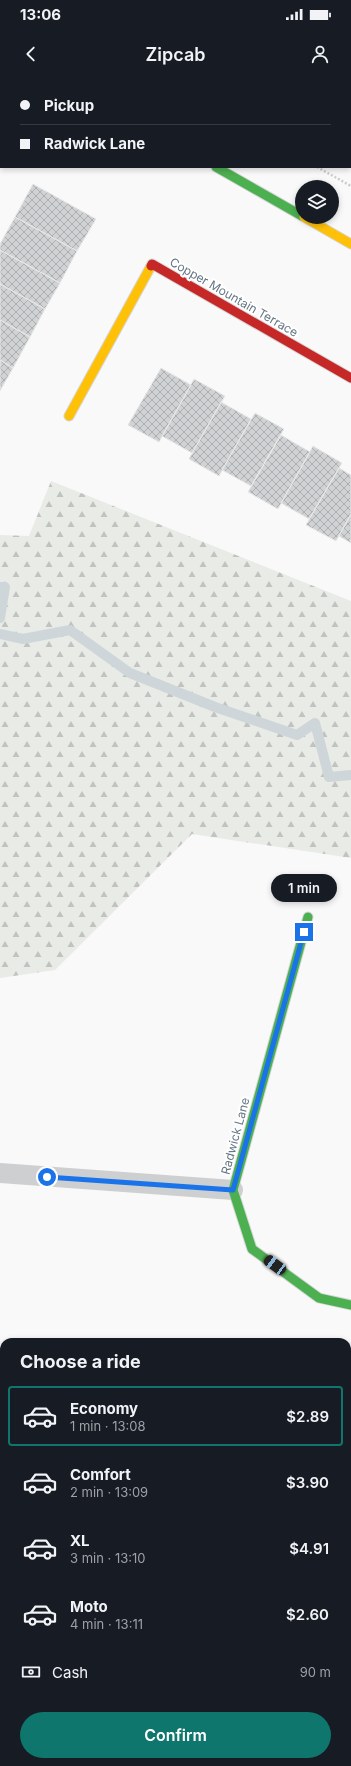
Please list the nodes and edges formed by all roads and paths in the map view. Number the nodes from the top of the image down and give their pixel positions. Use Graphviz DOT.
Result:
graph roads {
  1 [pos="218,168"];
  2 [pos="320,168"];
  3 [pos="351,186"];
  4 [pos="295,212"];
  5 [pos="315,224"];
  6 [pos="351,244"];
  7 [pos="351,378"];
  8 [pos="69,416"];
  9 [pos="308,916"];
  10 [pos="0,1173"];
  11 [pos="233,1190"];
  12 [pos="351,1306"];
  1 -- 4 [label="street"];
  2 -- 3 [label="path"];
  5 -- 6 [label="street"];
  7 -- 8 [label="street, Copper Mountain Terrace"];
  9 -- 11 [label="street, Radwick Lane"];
  10 -- 11 [label="lane"];
  11 -- 12 [label="street, Radwick Lane"];
}
